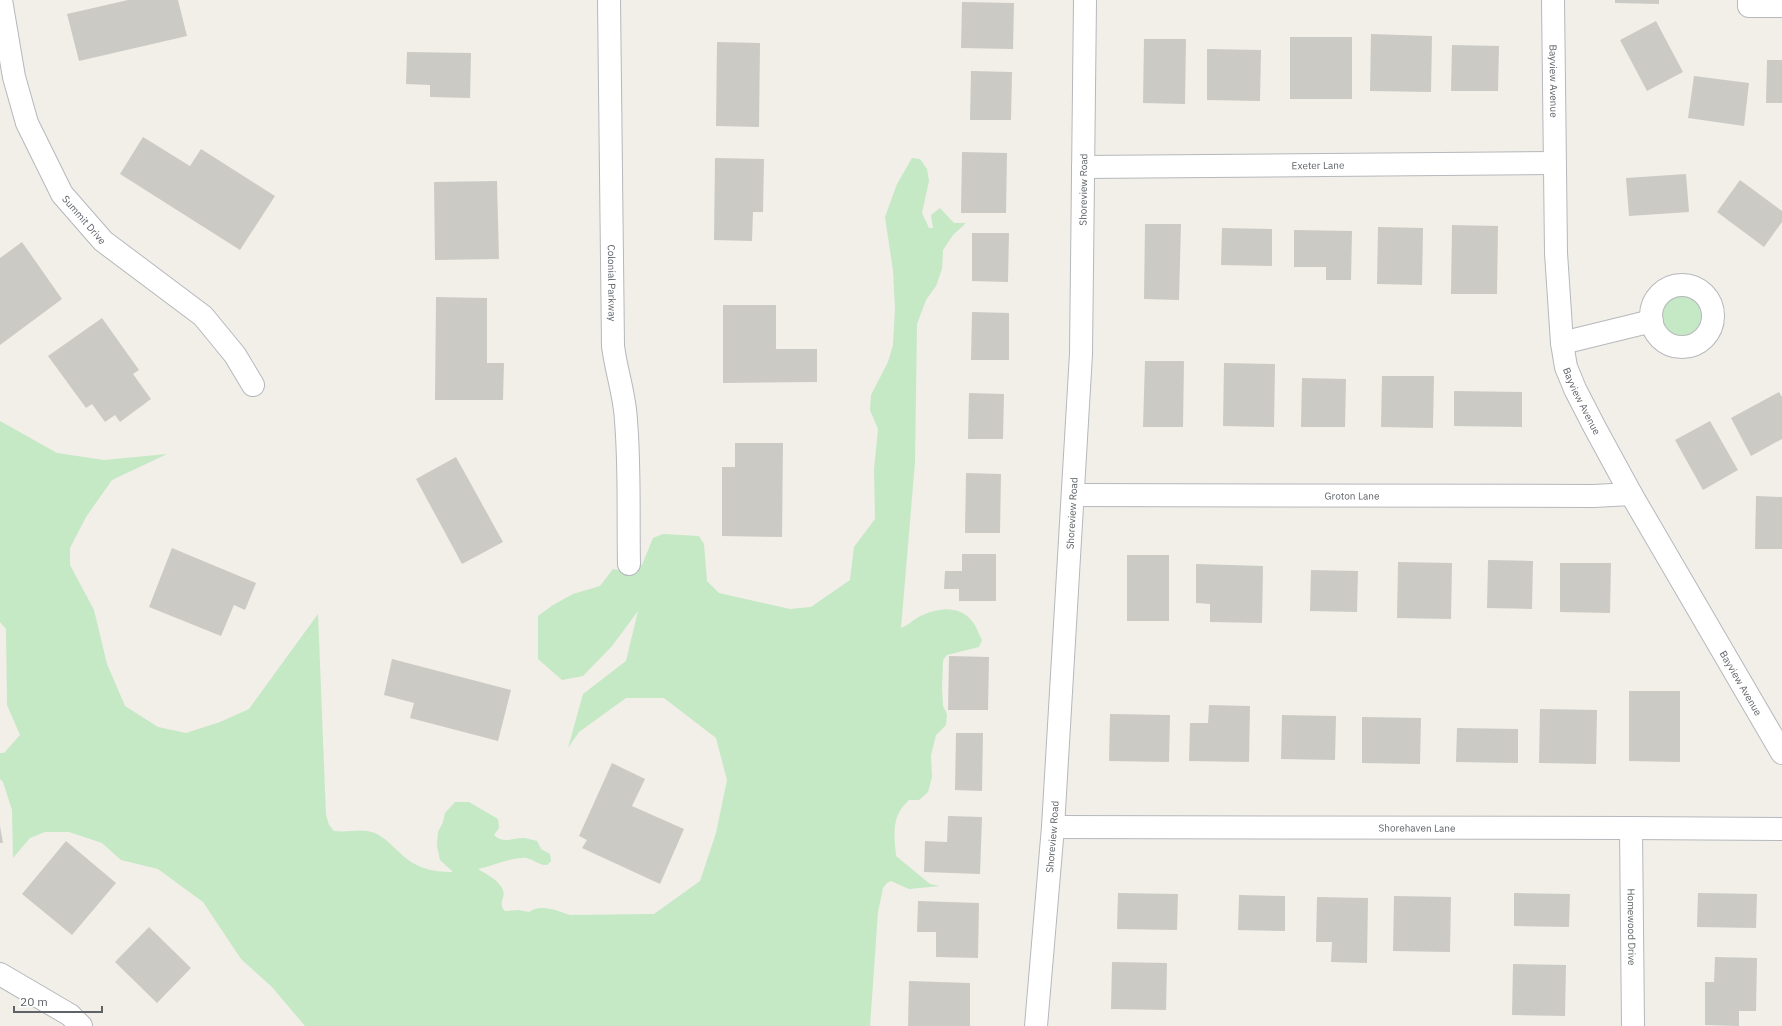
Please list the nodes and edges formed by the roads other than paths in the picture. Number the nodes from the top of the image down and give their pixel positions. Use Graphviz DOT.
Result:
graph roads {
  1 [pos="1,0"];
  2 [pos="608,0"];
  3 [pos="1085,0"];
  4 [pos="1553,0"];
  5 [pos="1749,0"];
  6 [pos="1782,6"];
  7 [pos="1554,163"];
  8 [pos="1083,167"];
  9 [pos="1652,321"];
  10 [pos="1562,343"];
  11 [pos="253,385"];
  12 [pos="1631,494"];
  13 [pos="1073,495"];
  14 [pos="629,564"];
  15 [pos="1782,753"];
  16 [pos="1053,827"];
  17 [pos="1631,828"];
  18 [pos="1782,830"];
  19 [pos="0,974"];
  20 [pos="81,1026"];
  21 [pos="1036,1026"];
  22 [pos="1633,1026"];
  1 -- 11 [label="street, Summit Drive"];
  2 -- 14 [label="street, Colonial Parkway"];
  3 -- 8 [label="street, Shoreview Road"];
  4 -- 7 [label="street, Bayview Avenue"];
  5 -- 6 [label="street"];
  7 -- 8 [label="street, Exeter Lane"];
  7 -- 10 [label="street, Bayview Avenue"];
  8 -- 13 [label="street, Shoreview Road"];
  9 -- 10 [label="street"];
  10 -- 12 [label="street, Bayview Avenue"];
  12 -- 13 [label="street, Groton Lane"];
  12 -- 15 [label="street, Bayview Avenue"];
  13 -- 16 [label="street, Shoreview Road"];
  16 -- 17 [label="street, Shorehaven Lane"];
  16 -- 21 [label="street, Shoreview Road"];
  17 -- 18 [label="street, Shorehaven Lane"];
  17 -- 22 [label="street, Homewood Drive"];
  19 -- 20 [label="street"];
}
